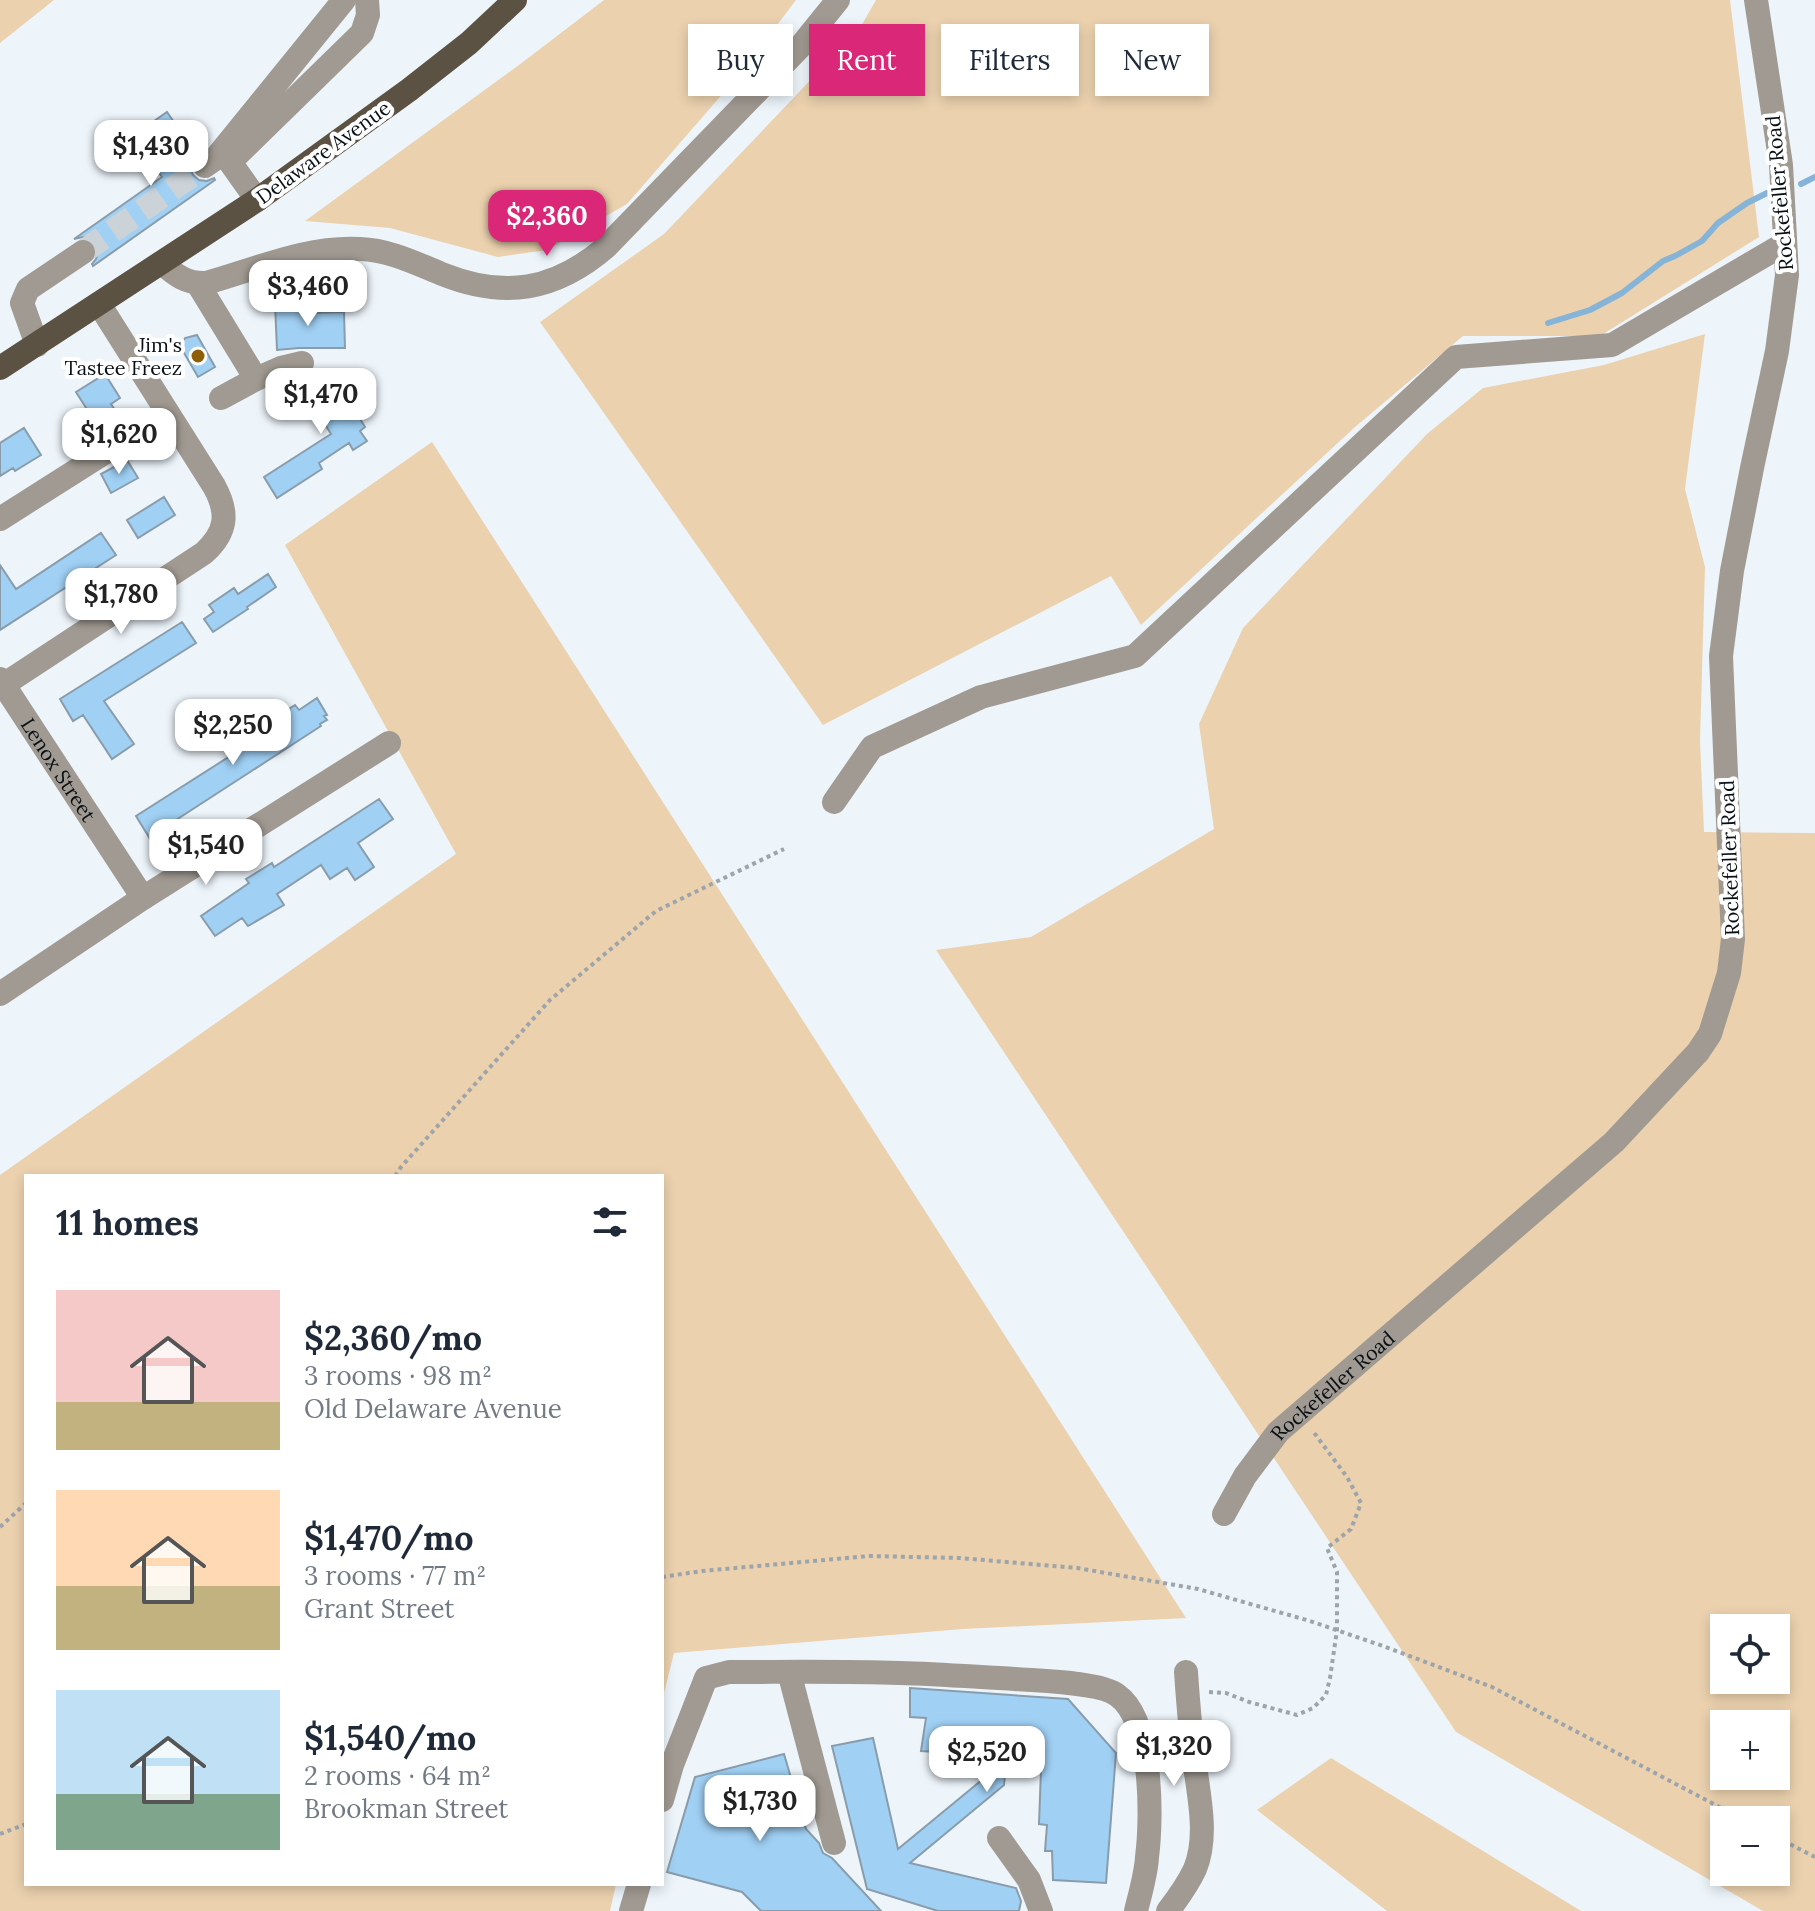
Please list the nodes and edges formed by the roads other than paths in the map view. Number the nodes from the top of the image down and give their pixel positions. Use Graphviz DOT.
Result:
graph roads {
  1 [pos="344,0"];
  2 [pos="367,0"];
  3 [pos="515,0"];
  4 [pos="838,0"];
  5 [pos="1756,0"];
  6 [pos="205,166"];
  7 [pos="257,200"];
  8 [pos="1784,244"];
  9 [pos="83,252"];
  10 [pos="162,263"];
  11 [pos="198,284"];
  12 [pos="99,304"];
  13 [pos="37,345"];
  14 [pos="302,363"];
  15 [pos="0,368"];
  16 [pos="256,379"];
  17 [pos="221,398"];
  18 [pos="167,413"];
  19 [pos="0,519"];
  20 [pos="1,684"];
  21 [pos="389,743"];
  22 [pos="834,802"];
  23 [pos="143,898"];
  24 [pos="0,994"];
  25 [pos="1224,1514"];
  26 [pos="789,1672"];
  27 [pos="1187,1681"];
  28 [pos="664,1793"];
  29 [pos="999,1838"];
  30 [pos="834,1843"];
  31 [pos="638,1886"];
  32 [pos="631,1911"];
  33 [pos="1041,1911"];
  34 [pos="1136,1911"];
  35 [pos="1168,1911"];
  1 -- 6 [label="street"];
  2 -- 7 [label="street"];
  3 -- 7 [label="main road, Delaware Avenue"];
  4 -- 11 [label="street"];
  5 -- 8 [label="street, Rockefeller Road"];
  7 -- 10 [label="main road, Delaware Avenue"];
  8 -- 22 [label="street"];
  8 -- 25 [label="street, Rockefeller Road"];
  9 -- 13 [label="street"];
  10 -- 11 [label="street"];
  10 -- 12 [label="main road, Delaware Avenue"];
  11 -- 16 [label="street"];
  12 -- 13 [label="main road, Delaware Avenue"];
  12 -- 18 [label="street"];
  13 -- 15 [label="main road, Delaware Avenue"];
  14 -- 16 [label="street"];
  16 -- 17 [label="street"];
  18 -- 19 [label="street"];
  18 -- 20 [label="street"];
  20 -- 23 [label="street, Lenox Street"];
  21 -- 23 [label="street"];
  23 -- 24 [label="street"];
  26 -- 28 [label="street"];
  26 -- 30 [label="street"];
  26 -- 34 [label="street"];
  27 -- 35 [label="street"];
  29 -- 33 [label="street"];
  31 -- 32 [label="street"];
}
